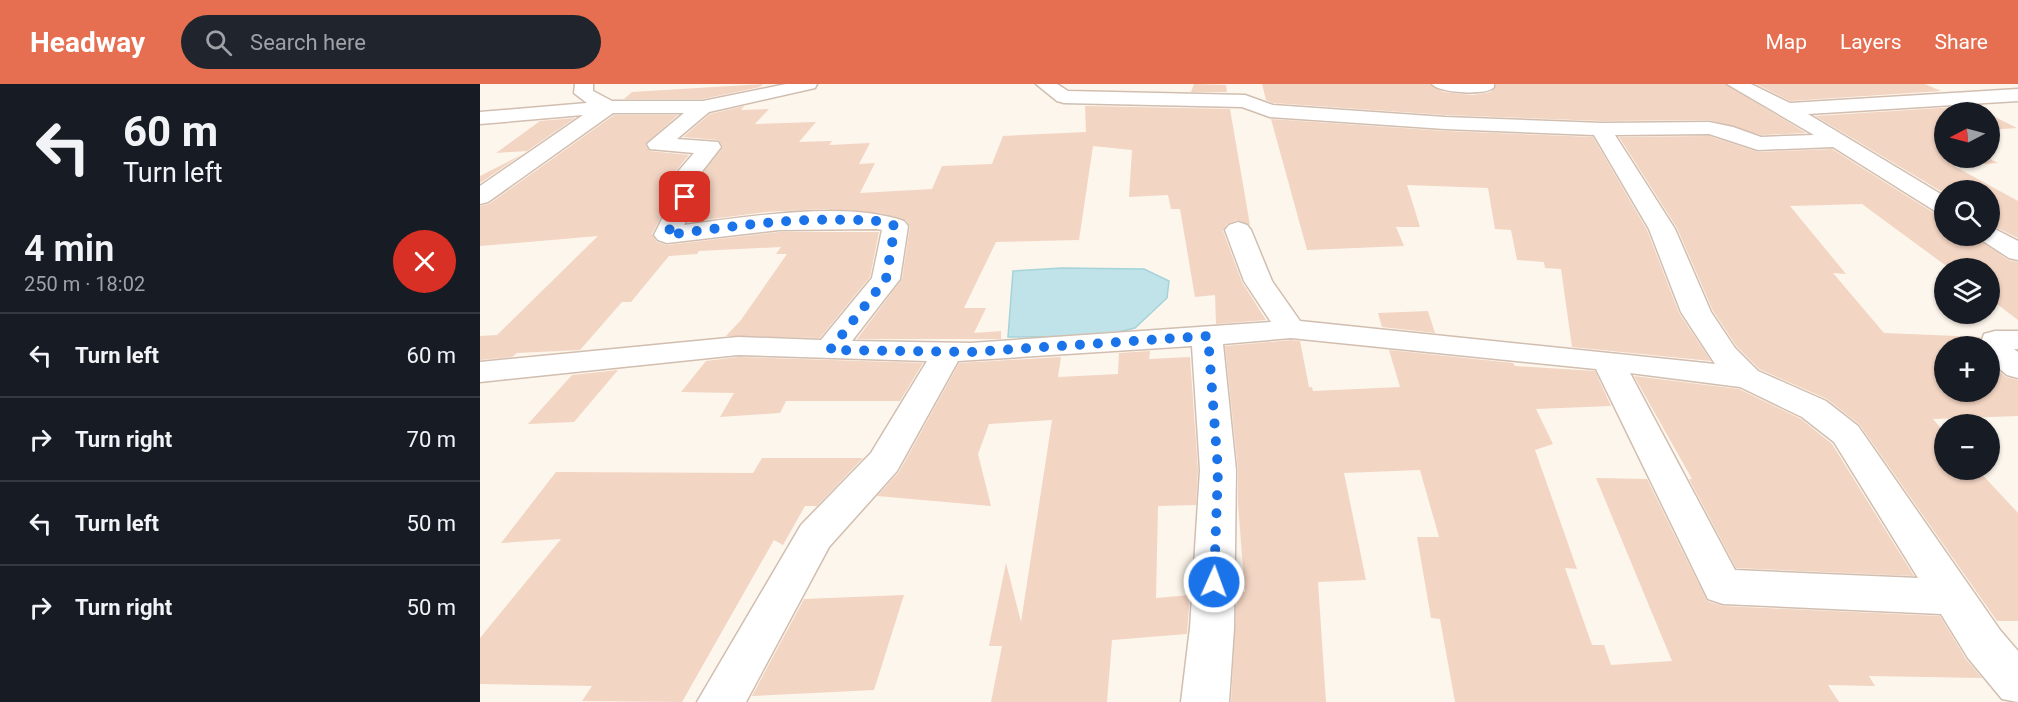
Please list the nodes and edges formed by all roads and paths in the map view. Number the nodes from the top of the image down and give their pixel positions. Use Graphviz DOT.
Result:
graph roads {
  1 [pos="584,84"];
  2 [pos="808,84"];
  3 [pos="1045,84"];
  4 [pos="1440,84"];
  5 [pos="1485,84"];
  6 [pos="1736,84"];
  7 [pos="2013,84"];
  8 [pos="2018,86"];
  9 [pos="2018,95"];
  10 [pos="694,99"];
  11 [pos="608,107"];
  12 [pos="1787,109"];
  13 [pos="480,118"];
  14 [pos="1445,123"];
  15 [pos="1602,129"];
  16 [pos="1837,140"];
  17 [pos="480,197"];
  18 [pos="1934,200"];
  19 [pos="1238,230"];
  20 [pos="2000,241"];
  21 [pos="2018,252"];
  22 [pos="1291,329"];
  23 [pos="1208,336"];
  24 [pos="2018,340"];
  25 [pos="830,350"];
  26 [pos="948,352"];
  27 [pos="1608,361"];
  28 [pos="2018,368"];
  29 [pos="480,372"];
  30 [pos="1747,378"];
  31 [pos="1952,597"];
  32 [pos="2018,684"];
  33 [pos="721,702"];
  34 [pos="1205,702"];
  1 -- 11 [label="street"];
  2 -- 10 [label="street"];
  3 -- 14 [label="street"];
  4 -- 5 [label="street"];
  4 -- 14 [label="street"];
  6 -- 12 [label="street"];
  7 -- 8 [label="street"];
  9 -- 12 [label="street"];
  10 -- 11 [label="street"];
  10 -- 25 [label="street"];
  11 -- 13 [label="street"];
  11 -- 17 [label="street"];
  12 -- 16 [label="street"];
  14 -- 15 [label="street"];
  15 -- 16 [label="street"];
  15 -- 30 [label="street"];
  16 -- 18 [label="street"];
  19 -- 22 [label="street"];
  20 -- 21 [label="street"];
  22 -- 23 [label="street"];
  22 -- 27 [label="street"];
  23 -- 26 [label="street"];
  23 -- 34 [label="street"];
  24 -- 28 [label="street"];
  25 -- 26 [label="street"];
  25 -- 29 [label="street"];
  26 -- 33 [label="street"];
  27 -- 30 [label="street"];
  27 -- 31 [label="street"];
  30 -- 31 [label="street"];
  31 -- 32 [label="street"];
}
